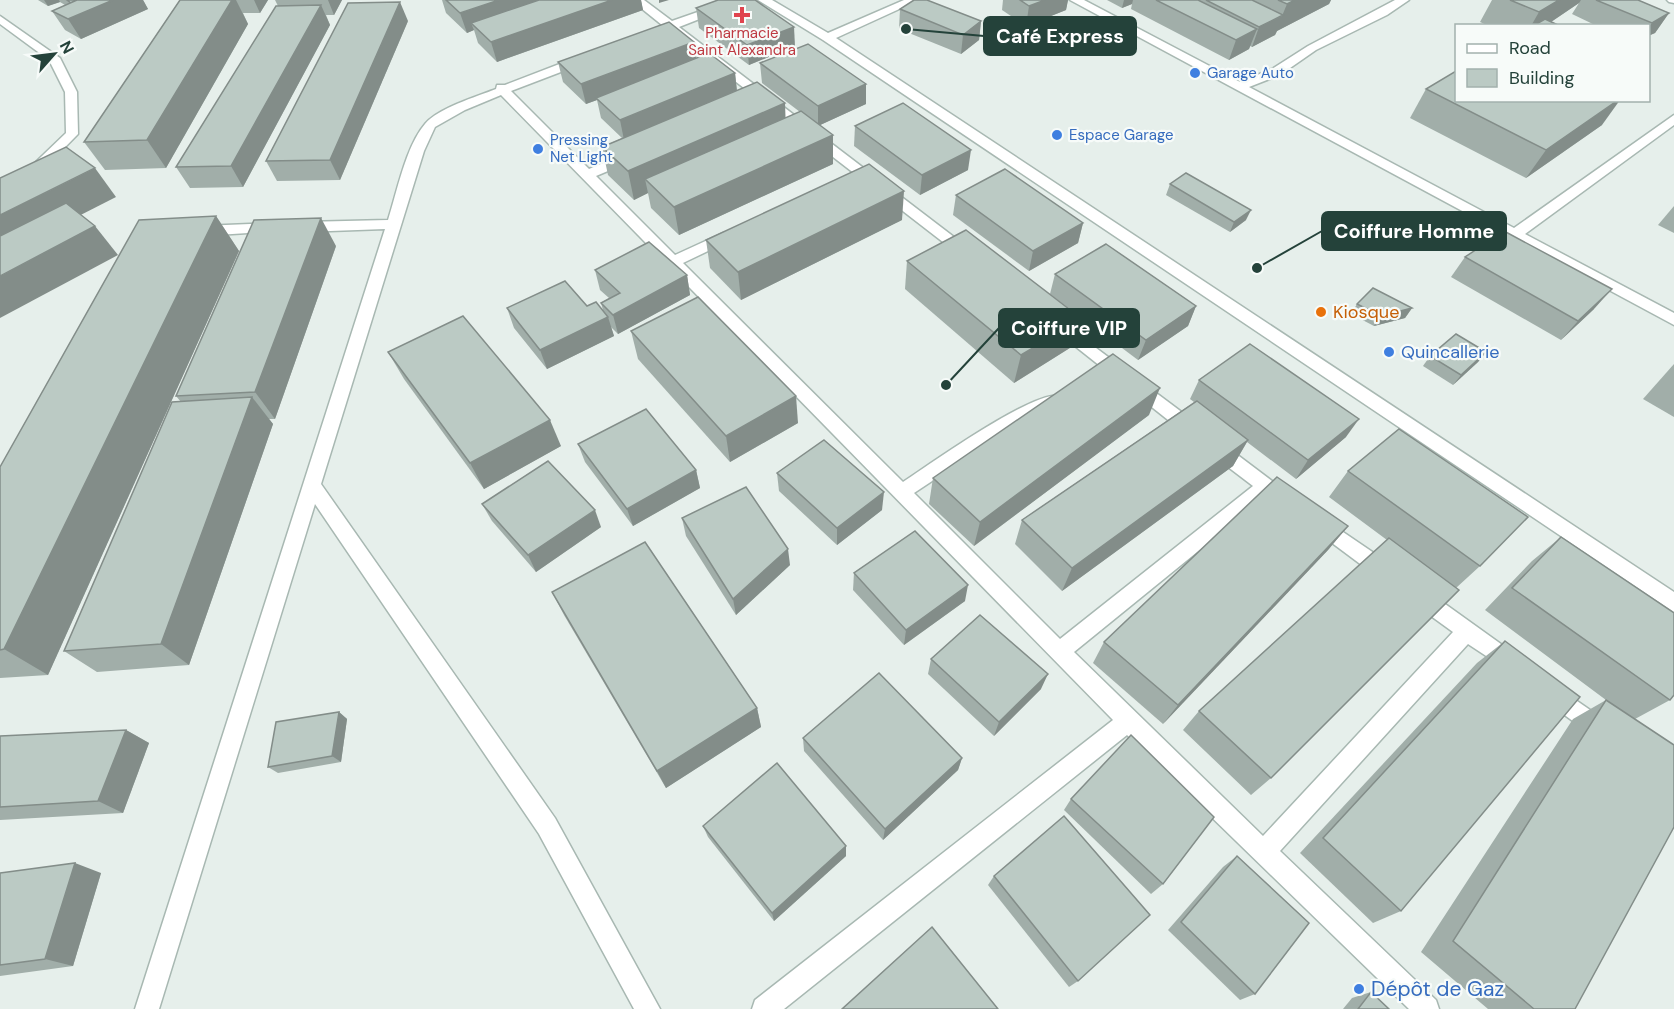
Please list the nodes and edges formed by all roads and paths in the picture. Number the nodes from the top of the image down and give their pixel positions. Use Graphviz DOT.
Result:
graph roads {
  1 [pos="636,0"];
  2 [pos="742,0"];
  3 [pos="764,0"];
  4 [pos="914,0"];
  5 [pos="1076,0"];
  6 [pos="1404,0"];
  7 [pos="0,19"];
  8 [pos="672,26"];
  9 [pos="650,34"];
  10 [pos="827,39"];
  11 [pos="597,53"];
  12 [pos="1239,87"];
  13 [pos="501,88"];
  14 [pos="1674,119"];
  15 [pos="642,151"];
  16 [pos="587,175"];
  17 [pos="0,194"];
  18 [pos="394,224"];
  19 [pos="745,227"];
  20 [pos="190,231"];
  21 [pos="1515,235"];
  22 [pos="673,262"];
  23 [pos="981,264"];
  24 [pos="1043,313"];
  25 [pos="1674,320"];
  26 [pos="1070,393"];
  27 [pos="312,485"];
  28 [pos="1265,486"];
  29 [pos="901,493"];
  30 [pos="1674,603"];
  31 [pos="1467,631"];
  32 [pos="1059,652"];
  33 [pos="1128,721"];
  34 [pos="1609,735"];
  35 [pos="1263,853"];
  36 [pos="147,1009"];
  37 [pos="648,1009"];
  38 [pos="764,1009"];
  39 [pos="1427,1009"];
  1 -- 8 [label="street"];
  2 -- 8 [label="street"];
  3 -- 10 [label="street"];
  4 -- 10 [label="street"];
  5 -- 12 [label="street"];
  6 -- 12 [label="street"];
  7 -- 17 [label="street"];
  8 -- 9 [label="street"];
  8 -- 23 [label="street"];
  10 -- 30 [label="street"];
  11 -- 13 [label="street"];
  12 -- 21 [label="street"];
  13 -- 16 [label="street"];
  13 -- 18 [label="street"];
  14 -- 21 [label="street"];
  15 -- 16 [label="street"];
  16 -- 22 [label="street"];
  18 -- 20 [label="street"];
  18 -- 27 [label="street"];
  19 -- 22 [label="street"];
  21 -- 25 [label="street"];
  22 -- 29 [label="street"];
  24 -- 28 [label="street"];
  26 -- 29 [label="street"];
  27 -- 36 [label="street"];
  27 -- 37 [label="street"];
  28 -- 31 [label="street"];
  28 -- 32 [label="street"];
  29 -- 32 [label="street"];
  31 -- 34 [label="street"];
  31 -- 35 [label="street"];
  32 -- 33 [label="street"];
  33 -- 35 [label="street"];
  33 -- 38 [label="street"];
  35 -- 39 [label="street"];
}
